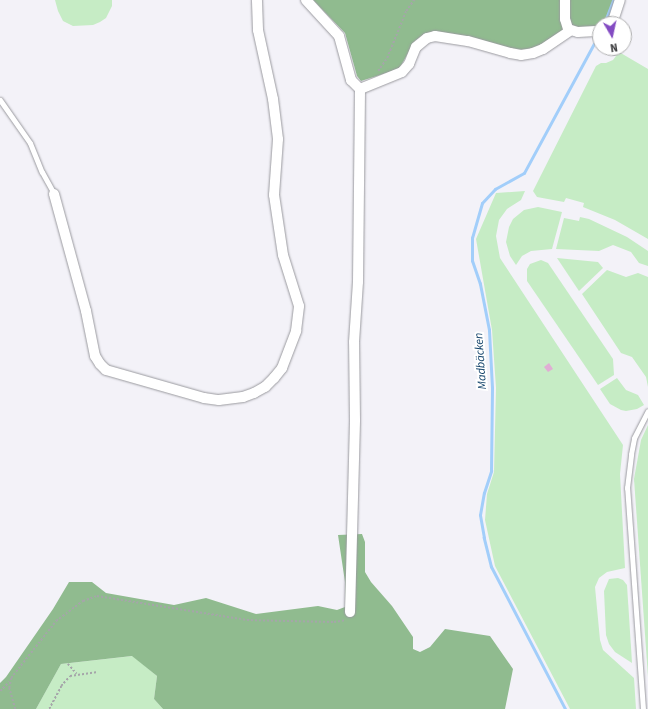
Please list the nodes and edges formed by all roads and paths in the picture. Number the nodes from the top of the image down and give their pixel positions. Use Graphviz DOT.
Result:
graph roads {
  1 [pos="258,0"];
  2 [pos="306,0"];
  3 [pos="414,0"];
  4 [pos="564,0"];
  5 [pos="620,0"];
  6 [pos="615,16"];
  7 [pos="570,31"];
  8 [pos="592,31"];
  9 [pos="370,83"];
  10 [pos="360,89"];
  11 [pos="0,100"];
  12 [pos="54,194"];
  13 [pos="648,411"];
  14 [pos="350,612"];
  15 [pos="68,664"];
  16 [pos="98,672"];
  17 [pos="78,675"];
  18 [pos="9,682"];
  19 [pos="0,692"];
  20 [pos="15,709"];
  21 [pos="49,709"];
  22 [pos="643,709"];
  1 -- 12 [label="street"];
  2 -- 10 [label="street"];
  3 -- 9 [label="path"];
  4 -- 7 [label="street"];
  5 -- 6 [label="street"];
  7 -- 8 [label="street"];
  7 -- 9 [label="street"];
  9 -- 10 [label="street"];
  10 -- 14 [label="street"];
  11 -- 12 [label="lane"];
  13 -- 22 [label="lane"];
  14 -- 18 [label="path"];
  15 -- 17 [label="path"];
  16 -- 17 [label="path"];
  17 -- 21 [label="path"];
  18 -- 19 [label="path"];
  18 -- 20 [label="path"];
}
